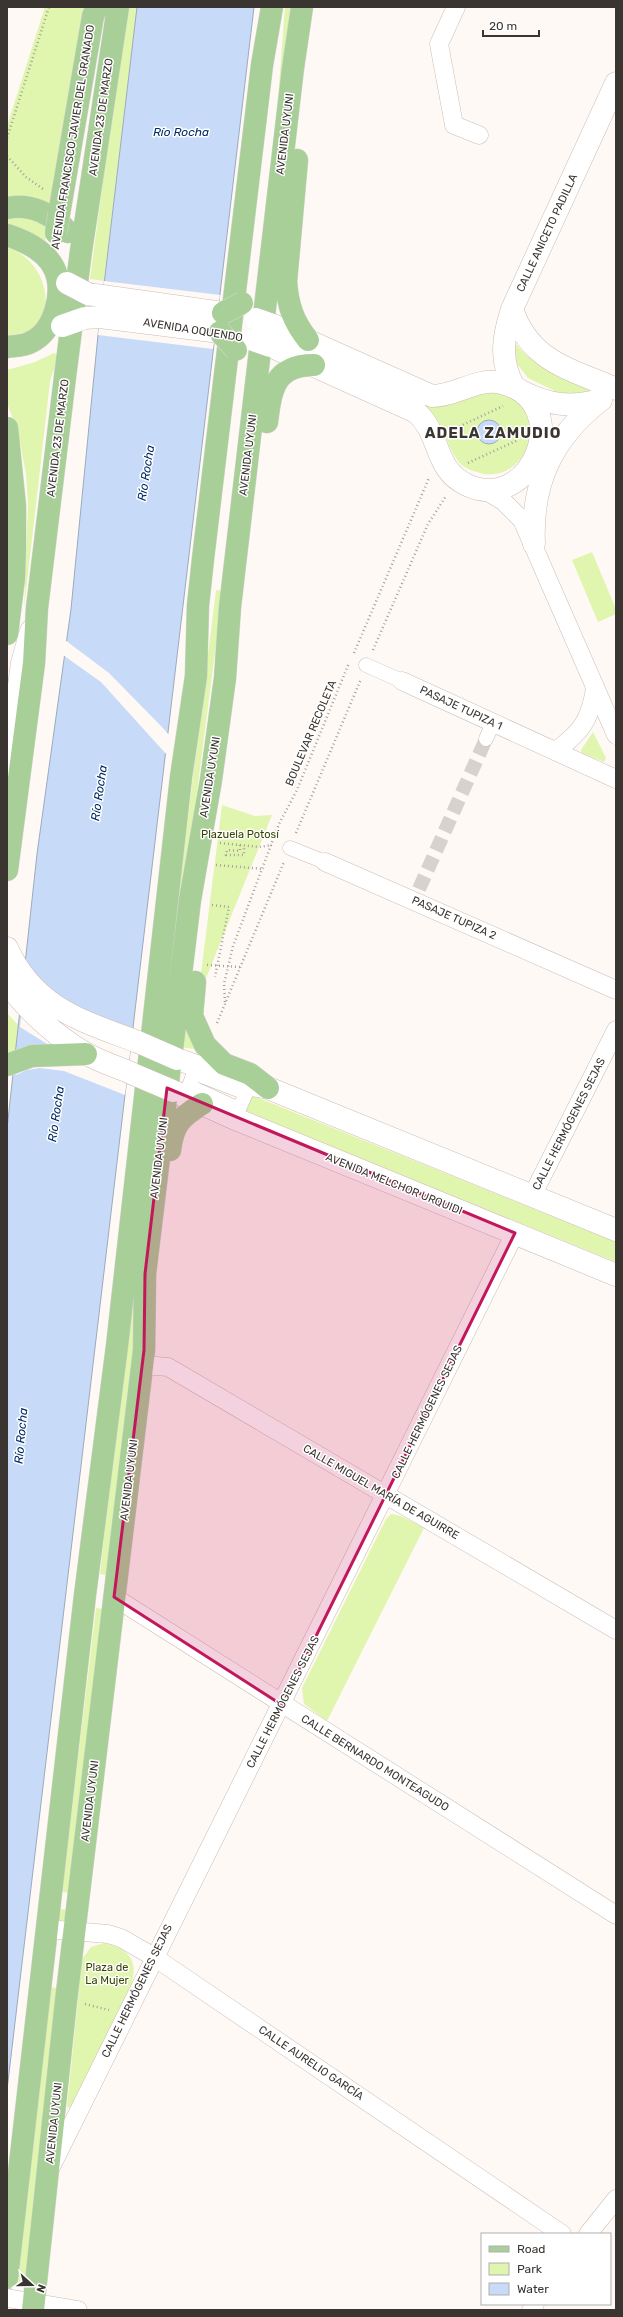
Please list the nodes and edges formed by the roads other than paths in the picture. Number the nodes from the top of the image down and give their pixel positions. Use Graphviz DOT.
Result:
graph roads {
  1 [pos="96,7"];
  2 [pos="118,7"];
  3 [pos="272,7"];
  4 [pos="276,7"];
  5 [pos="302,7"];
  6 [pos="305,7"];
  7 [pos="456,7"];
  8 [pos="616,83"];
  9 [pos="479,135"];
  10 [pos="7,208"];
  11 [pos="7,235"];
  12 [pos="81,251"];
  13 [pos="60,275"];
  14 [pos="94,307"];
  15 [pos="512,309"];
  16 [pos="241,327"];
  17 [pos="308,340"];
  18 [pos="32,342"];
  19 [pos="7,347"];
  20 [pos="314,365"];
  21 [pos="611,393"];
  22 [pos="513,394"];
  23 [pos="420,403"];
  24 [pos="7,428"];
  25 [pos="9,466"];
  26 [pos="483,489"];
  27 [pos="534,544"];
  28 [pos="37,608"];
  29 [pos="7,634"];
  30 [pos="366,665"];
  31 [pos="196,676"];
  32 [pos="225,678"];
  33 [pos="402,681"];
  34 [pos="595,689"];
  35 [pos="493,723"];
  36 [pos="616,735"];
  37 [pos="486,739"];
  38 [pos="555,751"];
  39 [pos="7,775"];
  40 [pos="616,779"];
  41 [pos="210,840"];
  42 [pos="290,848"];
  43 [pos="325,862"];
  44 [pos="7,870"];
  45 [pos="7,948"];
  46 [pos="16,982"];
  47 [pos="616,990"];
  48 [pos="616,1030"];
  49 [pos="86,1054"];
  50 [pos="12,1064"];
  51 [pos="268,1088"];
  52 [pos="202,1104"];
  53 [pos="532,1196"];
  54 [pos="616,1230"];
  55 [pos="515,1233"];
  56 [pos="616,1275"];
  57 [pos="144,1357"];
  58 [pos="386,1495"];
  59 [pos="114,1597"];
  60 [pos="616,1630"];
  61 [pos="282,1705"];
  62 [pos="616,1915"];
  63 [pos="46,1929"];
  64 [pos="74,1931"];
  65 [pos="154,1957"];
  66 [pos="50,2170"];
  67 [pos="616,2198"];
  68 [pos="561,2233"];
  69 [pos="589,2233"];
  70 [pos="7,2278"];
  71 [pos="7,2298"];
  72 [pos="34,2305"];
  73 [pos="78,2310"];
  1 -- 13 [label="main road, AVENIDA FRANCISCO JAVIER DEL GRANADO"];
  2 -- 12 [label="main road, AVENIDA 23 DE MARZO"];
  3 -- 31 [label="main road, AVENIDA UYUNI"];
  4 -- 16 [label="main road, bridge"];
  5 -- 32 [label="main road, AVENIDA UYUNI"];
  6 -- 17 [label="main road"];
  7 -- 9 [label="street"];
  8 -- 15 [label="main road, CALLE ANICETO PADILLA"];
  10 -- 12 [label="main road"];
  11 -- 13 [label="main road"];
  12 -- 28 [label="main road, AVENIDA 23 DE MARZO"];
  13 -- 14 [label="main road, AVENIDA OQUENDO, bridge"];
  13 -- 18 [label="main road"];
  14 -- 16 [label="main road, AVENIDA OQUENDO"];
  14 -- 18 [label="main road, AVENIDA OQUENDO, bridge"];
  15 -- 21 [label="main road"];
  15 -- 22 [label="main road, CALLE ANICETO PADILLA"];
  16 -- 17 [label="main road, AVENIDA OQUENDO"];
  16 -- 20 [label="main road, AVENIDA OQUENDO"];
  16 -- 31 [label="main road, bridge"];
  17 -- 23 [label="main road, AVENIDA OQUENDO"];
  18 -- 19 [label="main road"];
  20 -- 23 [label="main road, AVENIDA OQUENDO"];
  20 -- 32 [label="main road"];
  21 -- 22 [label="main road"];
  21 -- 27 [label="main road"];
  22 -- 23 [label="main road"];
  22 -- 26 [label="main road"];
  23 -- 26 [label="main road"];
  24 -- 25 [label="main road"];
  25 -- 29 [label="main road"];
  26 -- 27 [label="street"];
  27 -- 34 [label="street"];
  28 -- 39 [label="main road"];
  28 -- 44 [label="main road, AVENIDA 23 DE MARZO"];
  30 -- 33 [label="street, PASAJE TUPIZA 1"];
  31 -- 63 [label="main road, AVENIDA UYUNI"];
  32 -- 41 [label="main road, AVENIDA UYUNI"];
  33 -- 35 [label="street, PASAJE TUPIZA 1"];
  34 -- 36 [label="street"];
  34 -- 38 [label="street"];
  35 -- 37 [label="street"];
  35 -- 38 [label="street, PASAJE TUPIZA 1"];
  38 -- 40 [label="street, PASAJE TUPIZA 1"];
  41 -- 51 [label="main road"];
  41 -- 57 [label="main road, AVENIDA UYUNI"];
  42 -- 43 [label="street, PASAJE TUPIZA 2"];
  43 -- 47 [label="street, PASAJE TUPIZA 2"];
  45 -- 46 [label="main road"];
  46 -- 49 [label="main road, AVENIDA MELCHOR URQUIDI"];
  46 -- 51 [label="main road, bridge"];
  48 -- 53 [label="street, CALLE HERMÓGENES SEJAS"];
  49 -- 50 [label="main road"];
  49 -- 52 [label="main road, AVENIDA MELCHOR URQUIDI, bridge"];
  51 -- 53 [label="main road"];
  52 -- 55 [label="main road, AVENIDA MELCHOR URQUIDI"];
  52 -- 57 [label="main road"];
  53 -- 54 [label="main road"];
  55 -- 56 [label="main road, AVENIDA MELCHOR URQUIDI"];
  55 -- 58 [label="street, CALLE HERMÓGENES SEJAS"];
  57 -- 58 [label="street, CALLE MIGUEL MARÍA DE AGUIRRE"];
  57 -- 59 [label="main road, AVENIDA UYUNI"];
  58 -- 60 [label="street, CALLE MIGUEL MARÍA DE AGUIRRE"];
  58 -- 61 [label="street, CALLE HERMÓGENES SEJAS"];
  59 -- 61 [label="street, CALLE BERNARDO MONTEAGUDO"];
  59 -- 64 [label="main road, AVENIDA UYUNI"];
  61 -- 62 [label="street, CALLE BERNARDO MONTEAGUDO"];
  61 -- 65 [label="street, CALLE HERMÓGENES SEJAS"];
  63 -- 64 [label="street, CALLE AURELIO GARCÍA"];
  63 -- 70 [label="main road, AVENIDA UYUNI"];
  64 -- 65 [label="street, CALLE AURELIO GARCÍA"];
  64 -- 66 [label="main road, AVENIDA UYUNI"];
  65 -- 66 [label="street, CALLE HERMÓGENES SEJAS"];
  65 -- 68 [label="street, CALLE AURELIO GARCÍA"];
  66 -- 72 [label="main road, AVENIDA UYUNI"];
  67 -- 69 [label="street"];
  71 -- 72 [label="street"];
  72 -- 73 [label="street"];
}
